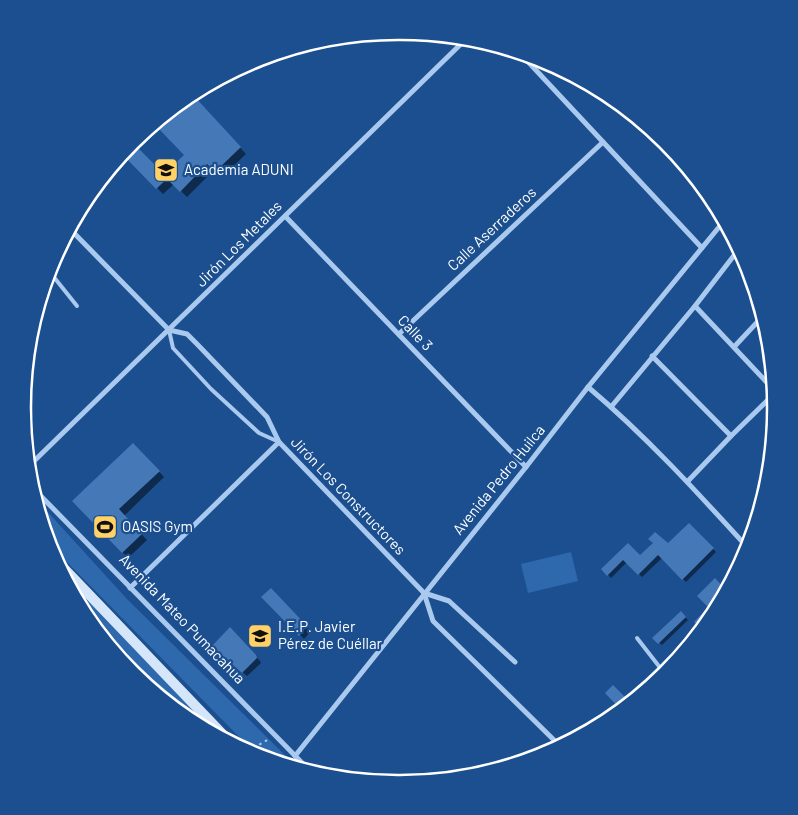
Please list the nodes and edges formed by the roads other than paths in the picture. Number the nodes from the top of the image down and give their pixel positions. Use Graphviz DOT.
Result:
graph roads {
  1 [pos="460,45"];
  2 [pos="530,64"];
  3 [pos="603,142"];
  4 [pos="285,216"];
  5 [pos="719,227"];
  6 [pos="75,234"];
  7 [pos="702,248"];
  8 [pos="734,256"];
  9 [pos="55,278"];
  10 [pos="77,306"];
  11 [pos="695,306"];
  12 [pos="757,323"];
  13 [pos="169,330"];
  14 [pos="399,334"];
  15 [pos="734,347"];
  16 [pos="652,356"];
  17 [pos="766,381"];
  18 [pos="588,387"];
  19 [pos="767,401"];
  20 [pos="611,407"];
  21 [pos="731,436"];
  22 [pos="279,442"];
  23 [pos="35,460"];
  24 [pos="526,467"];
  25 [pos="688,482"];
  26 [pos="43,498"];
  27 [pos="742,541"];
  28 [pos="74,579"];
  29 [pos="130,588"];
  30 [pos="424,593"];
  31 [pos="637,638"];
  32 [pos="514,662"];
  33 [pos="660,667"];
  34 [pos="214,726"];
  35 [pos="554,740"];
  36 [pos="295,756"];
  37 [pos="301,762"];
  1 -- 4 [label="street, Jirón Los Metales"];
  2 -- 3 [label="street"];
  3 -- 7 [label="street"];
  3 -- 14 [label="street, Calle Aserraderos"];
  4 -- 13 [label="street, Jirón Los Metales"];
  4 -- 14 [label="street, Calle 3"];
  5 -- 7 [label="street, Avenida Pedro Huilca"];
  6 -- 13 [label="street, Jirón Los Constructores"];
  7 -- 18 [label="street, Avenida Pedro Huilca"];
  8 -- 11 [label="street"];
  9 -- 10 [label="lane"];
  11 -- 15 [label="street"];
  11 -- 16 [label="street"];
  12 -- 15 [label="street"];
  13 -- 22 [label="lane"];
  13 -- 22 [label="street, Jirón Los Constructores"];
  13 -- 23 [label="street, Jirón Los Metales"];
  14 -- 24 [label="street, Calle 3"];
  15 -- 17 [label="street"];
  16 -- 20 [label="street"];
  16 -- 21 [label="street"];
  18 -- 20 [label="street"];
  18 -- 24 [label="street, Avenida Pedro Huilca"];
  19 -- 21 [label="street"];
  20 -- 25 [label="street"];
  21 -- 25 [label="street"];
  22 -- 29 [label="street"];
  22 -- 30 [label="street, Jirón Los Constructores"];
  24 -- 30 [label="street, Avenida Pedro Huilca"];
  25 -- 27 [label="street"];
  26 -- 29 [label="street, Avenida Mateo Pumacahua"];
  28 -- 34 [label="main road"];
  29 -- 36 [label="street, Avenida Mateo Pumacahua"];
  30 -- 32 [label="street"];
  30 -- 35 [label="street, Jirón Los Constructores"];
  30 -- 36 [label="street, Avenida Pedro Huilca"];
  31 -- 33 [label="lane"];
  36 -- 37 [label="street, Avenida Mateo Pumacahua"];
}
